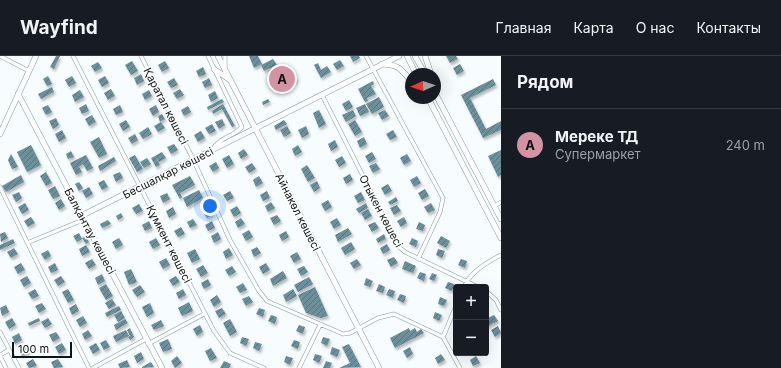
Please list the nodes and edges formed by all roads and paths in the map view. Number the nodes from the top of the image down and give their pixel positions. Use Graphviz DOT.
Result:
graph roads {
  1 [pos="0,56"];
  2 [pos="36,56"];
  3 [pos="73,56"];
  4 [pos="141,56"];
  5 [pos="208,56"];
  6 [pos="218,56"];
  7 [pos="225,56"];
  8 [pos="366,56"];
  9 [pos="399,56"];
  10 [pos="407,56"];
  11 [pos="415,56"];
  12 [pos="426,56"];
  13 [pos="381,64"];
  14 [pos="413,68"];
  15 [pos="422,68"];
  16 [pos="429,68"];
  17 [pos="214,69"];
  18 [pos="225,69"];
  19 [pos="375,69"];
  20 [pos="29,71"];
  21 [pos="405,73"];
  22 [pos="231,81"];
  23 [pos="18,94"];
  24 [pos="322,95"];
  25 [pos="441,103"];
  26 [pos="431,104"];
  27 [pos="256,129"];
  28 [pos="1,130"];
  29 [pos="212,151"];
  30 [pos="193,159"];
  31 [pos="0,187"];
  32 [pos="140,187"];
  33 [pos="501,202"];
  34 [pos="495,206"];
  35 [pos="82,218"];
  36 [pos="501,218"];
  37 [pos="501,238"];
  38 [pos="28,243"];
  39 [pos="501,255"];
  40 [pos="418,259"];
  41 [pos="466,281"];
  42 [pos="465,284"];
  43 [pos="472,284"];
  44 [pos="489,294"];
  45 [pos="501,310"];
  46 [pos="453,313"];
  47 [pos="204,314"];
  48 [pos="320,325"];
  49 [pos="358,328"];
  50 [pos="0,332"];
  51 [pos="443,337"];
  52 [pos="147,341"];
  53 [pos="9,350"];
  54 [pos="0,355"];
  55 [pos="6,368"];
  56 [pos="19,368"];
  57 [pos="88,368"];
  58 [pos="93,368"];
  59 [pos="162,368"];
  60 [pos="264,368"];
  61 [pos="299,368"];
  62 [pos="379,368"];
  63 [pos="460,368"];
  1 -- 20 [label="street"];
  2 -- 20 [label="main road"];
  3 -- 32 [label="street, Құмкент көшесі"];
  4 -- 30 [label="street, Қаратал көшесі"];
  5 -- 17 [label="street"];
  6 -- 18 [label="main road, Айнакөл көшесі"];
  7 -- 18 [label="street"];
  8 -- 19 [label="street"];
  9 -- 13 [label="main road, Бесшалқар көшесі"];
  10 -- 14 [label="main road"];
  11 -- 15 [label="main road"];
  12 -- 16 [label="main road"];
  13 -- 19 [label="main road, Бесшалқар көшесі"];
  13 -- 21 [label="main road"];
  17 -- 22 [label="main road"];
  17 -- 29 [label="street"];
  18 -- 22 [label="main road, Айнакөл көшесі"];
  19 -- 24 [label="main road, Бесшалқар көшесі"];
  19 -- 40 [label="street"];
  20 -- 23 [label="main road"];
  22 -- 27 [label="main road, Айнакөл көшесі"];
  23 -- 28 [label="main road"];
  23 -- 35 [label="main road, Балқантау көшесі"];
  24 -- 27 [label="main road, Бесшалқар көшесі"];
  24 -- 40 [label="street, Отыкен көшесі"];
  25 -- 34 [label="main road"];
  26 -- 37 [label="main road"];
  27 -- 29 [label="main road, Бесшалқар көшесі"];
  27 -- 49 [label="main road, Айнакөл көшесі"];
  29 -- 30 [label="main road, Бесшалқар көшесі"];
  30 -- 32 [label="main road, Бесшалқар көшесі"];
  30 -- 48 [label="street, Қаратал көшесі"];
  31 -- 38 [label="street"];
  32 -- 35 [label="main road, Бесшалқар көшесі"];
  32 -- 47 [label="street, Құмкент көшесі"];
  33 -- 34 [label="street"];
  34 -- 36 [label="main road"];
  35 -- 38 [label="street"];
  35 -- 52 [label="main road, Балқантау көшесі"];
  38 -- 57 [label="street"];
  39 -- 41 [label="street"];
  40 -- 41 [label="street, Отыкен көшесі"];
  41 -- 42 [label="street"];
  41 -- 43 [label="street, Отыкен көшесі"];
  44 -- 45 [label="street"];
  46 -- 51 [label="street"];
  47 -- 52 [label="street"];
  47 -- 60 [label="street, Құмкент көшесі"];
  48 -- 49 [label="street, Қаратал көшесі"];
  48 -- 61 [label="street"];
  49 -- 51 [label="street, Қаратал көшесі"];
  49 -- 62 [label="main road, Айнакөл көшесі"];
  50 -- 53 [label="street"];
  51 -- 63 [label="street"];
  52 -- 58 [label="street"];
  52 -- 59 [label="main road, Балқантау көшесі"];
  53 -- 54 [label="street"];
  53 -- 56 [label="street"];
  54 -- 55 [label="street"];
}
